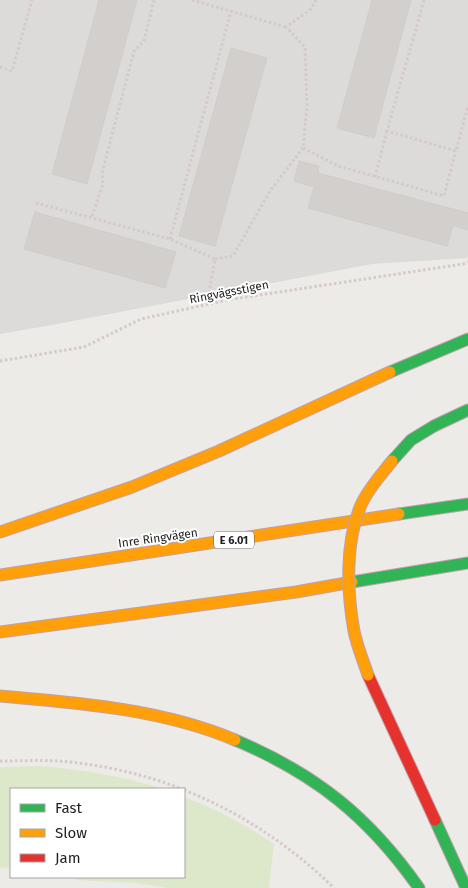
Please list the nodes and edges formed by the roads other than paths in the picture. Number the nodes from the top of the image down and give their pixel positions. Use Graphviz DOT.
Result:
graph roads {
  1 [pos="468,339"];
  2 [pos="468,410"];
  3 [pos="468,504"];
  4 [pos="0,532"];
  5 [pos="468,563"];
  6 [pos="0,575"];
  7 [pos="0,632"];
  8 [pos="0,696"];
  9 [pos="419,888"];
  10 [pos="466,888"];
  1 -- 4 [label="highway"];
  2 -- 10 [label="highway, bridge"];
  3 -- 6 [label="highway, Inre Ringvägen / E 6.01"];
  5 -- 7 [label="highway"];
  8 -- 9 [label="highway"];
}
